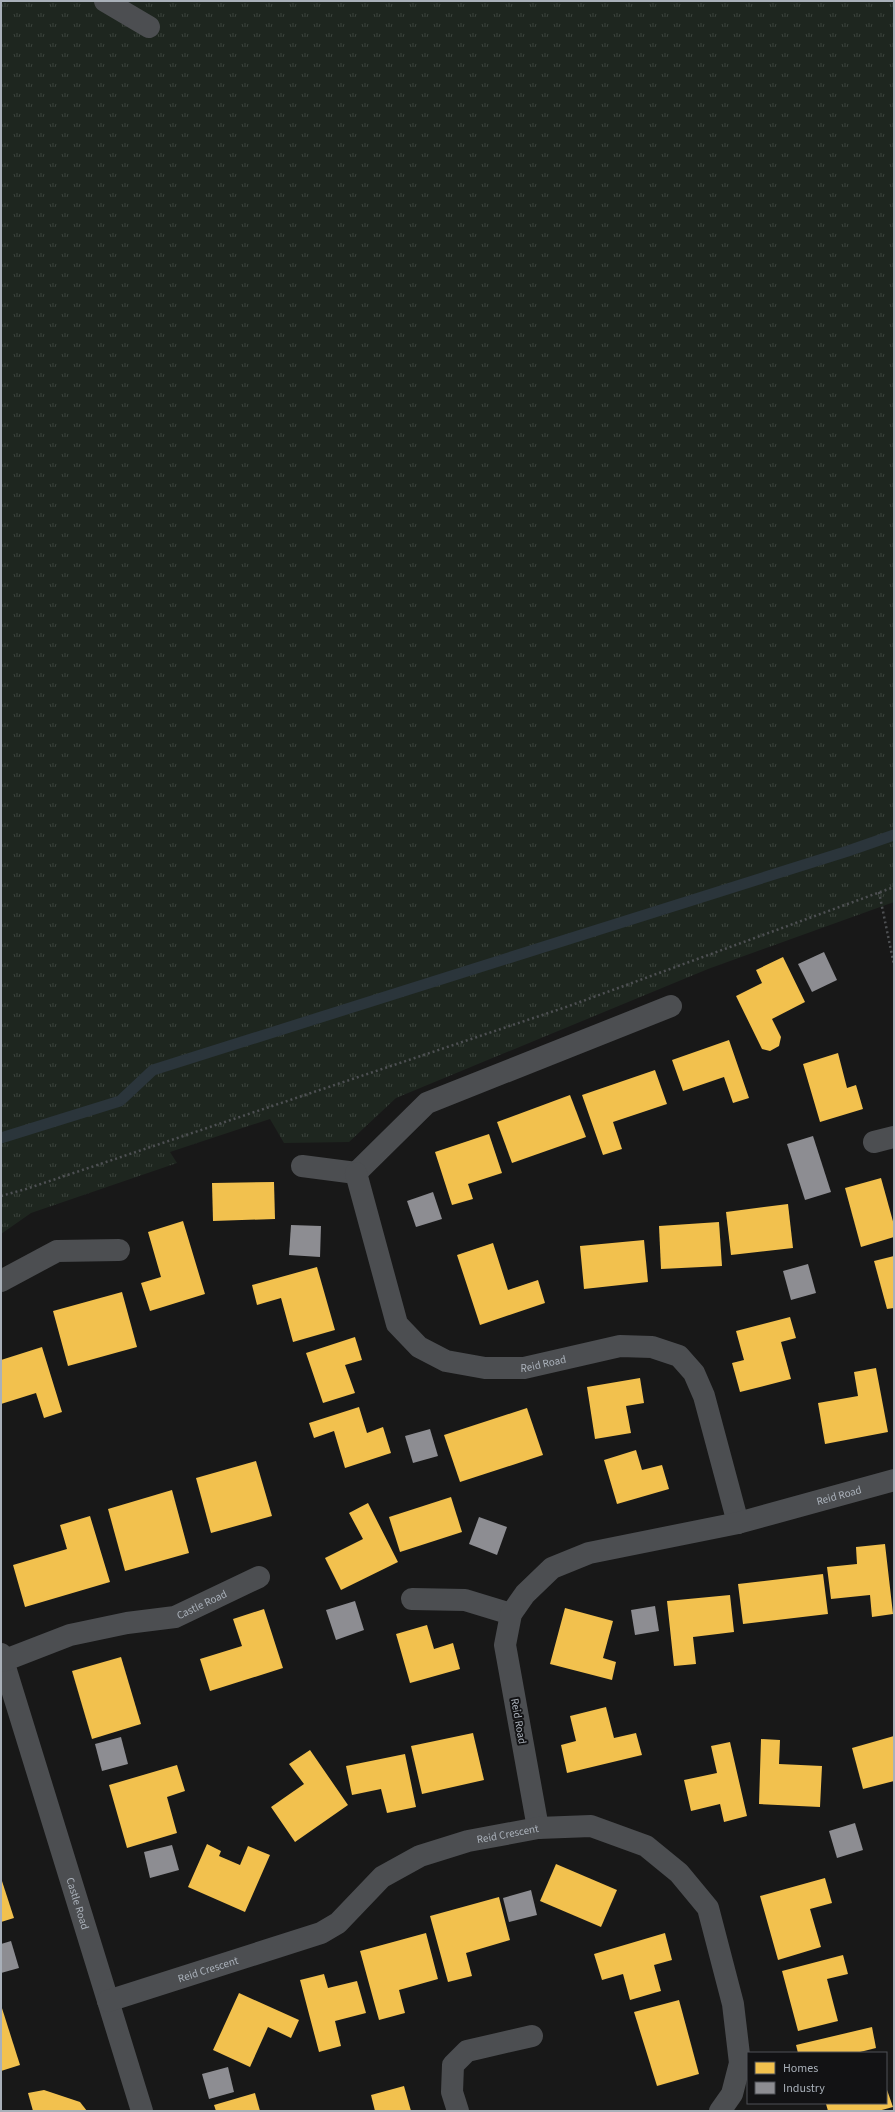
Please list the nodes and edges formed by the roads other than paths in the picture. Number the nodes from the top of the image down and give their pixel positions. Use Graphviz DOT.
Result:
graph roads {
  1 [pos="105,1"];
  2 [pos="149,27"];
  3 [pos="671,1006"];
  4 [pos="302,1166"];
  5 [pos="356,1173"];
  6 [pos="119,1250"];
  7 [pos="1,1281"];
  8 [pos="894,1480"];
  9 [pos="738,1523"];
  10 [pos="259,1577"];
  11 [pos="412,1599"];
  12 [pos="512,1614"];
  13 [pos="2,1658"];
  14 [pos="7,1697"];
  15 [pos="538,1828"];
  16 [pos="108,2001"];
  17 [pos="532,2036"];
  18 [pos="142,2111"];
  19 [pos="458,2111"];
  20 [pos="720,2111"];
  1 -- 2 [label="street"];
  3 -- 5 [label="street"];
  4 -- 5 [label="street"];
  5 -- 9 [label="street, Reid Road"];
  6 -- 7 [label="street"];
  8 -- 9 [label="street, Reid Road"];
  9 -- 12 [label="street, Reid Road"];
  10 -- 13 [label="street, Castle Road"];
  11 -- 12 [label="street"];
  12 -- 15 [label="street, Reid Road"];
  13 -- 14 [label="street, Castle Road"];
  14 -- 16 [label="street, Castle Road"];
  15 -- 16 [label="street, Reid Crescent"];
  15 -- 20 [label="street, Reid Crescent"];
  16 -- 18 [label="street, Castle Road"];
  17 -- 19 [label="street"];
}
